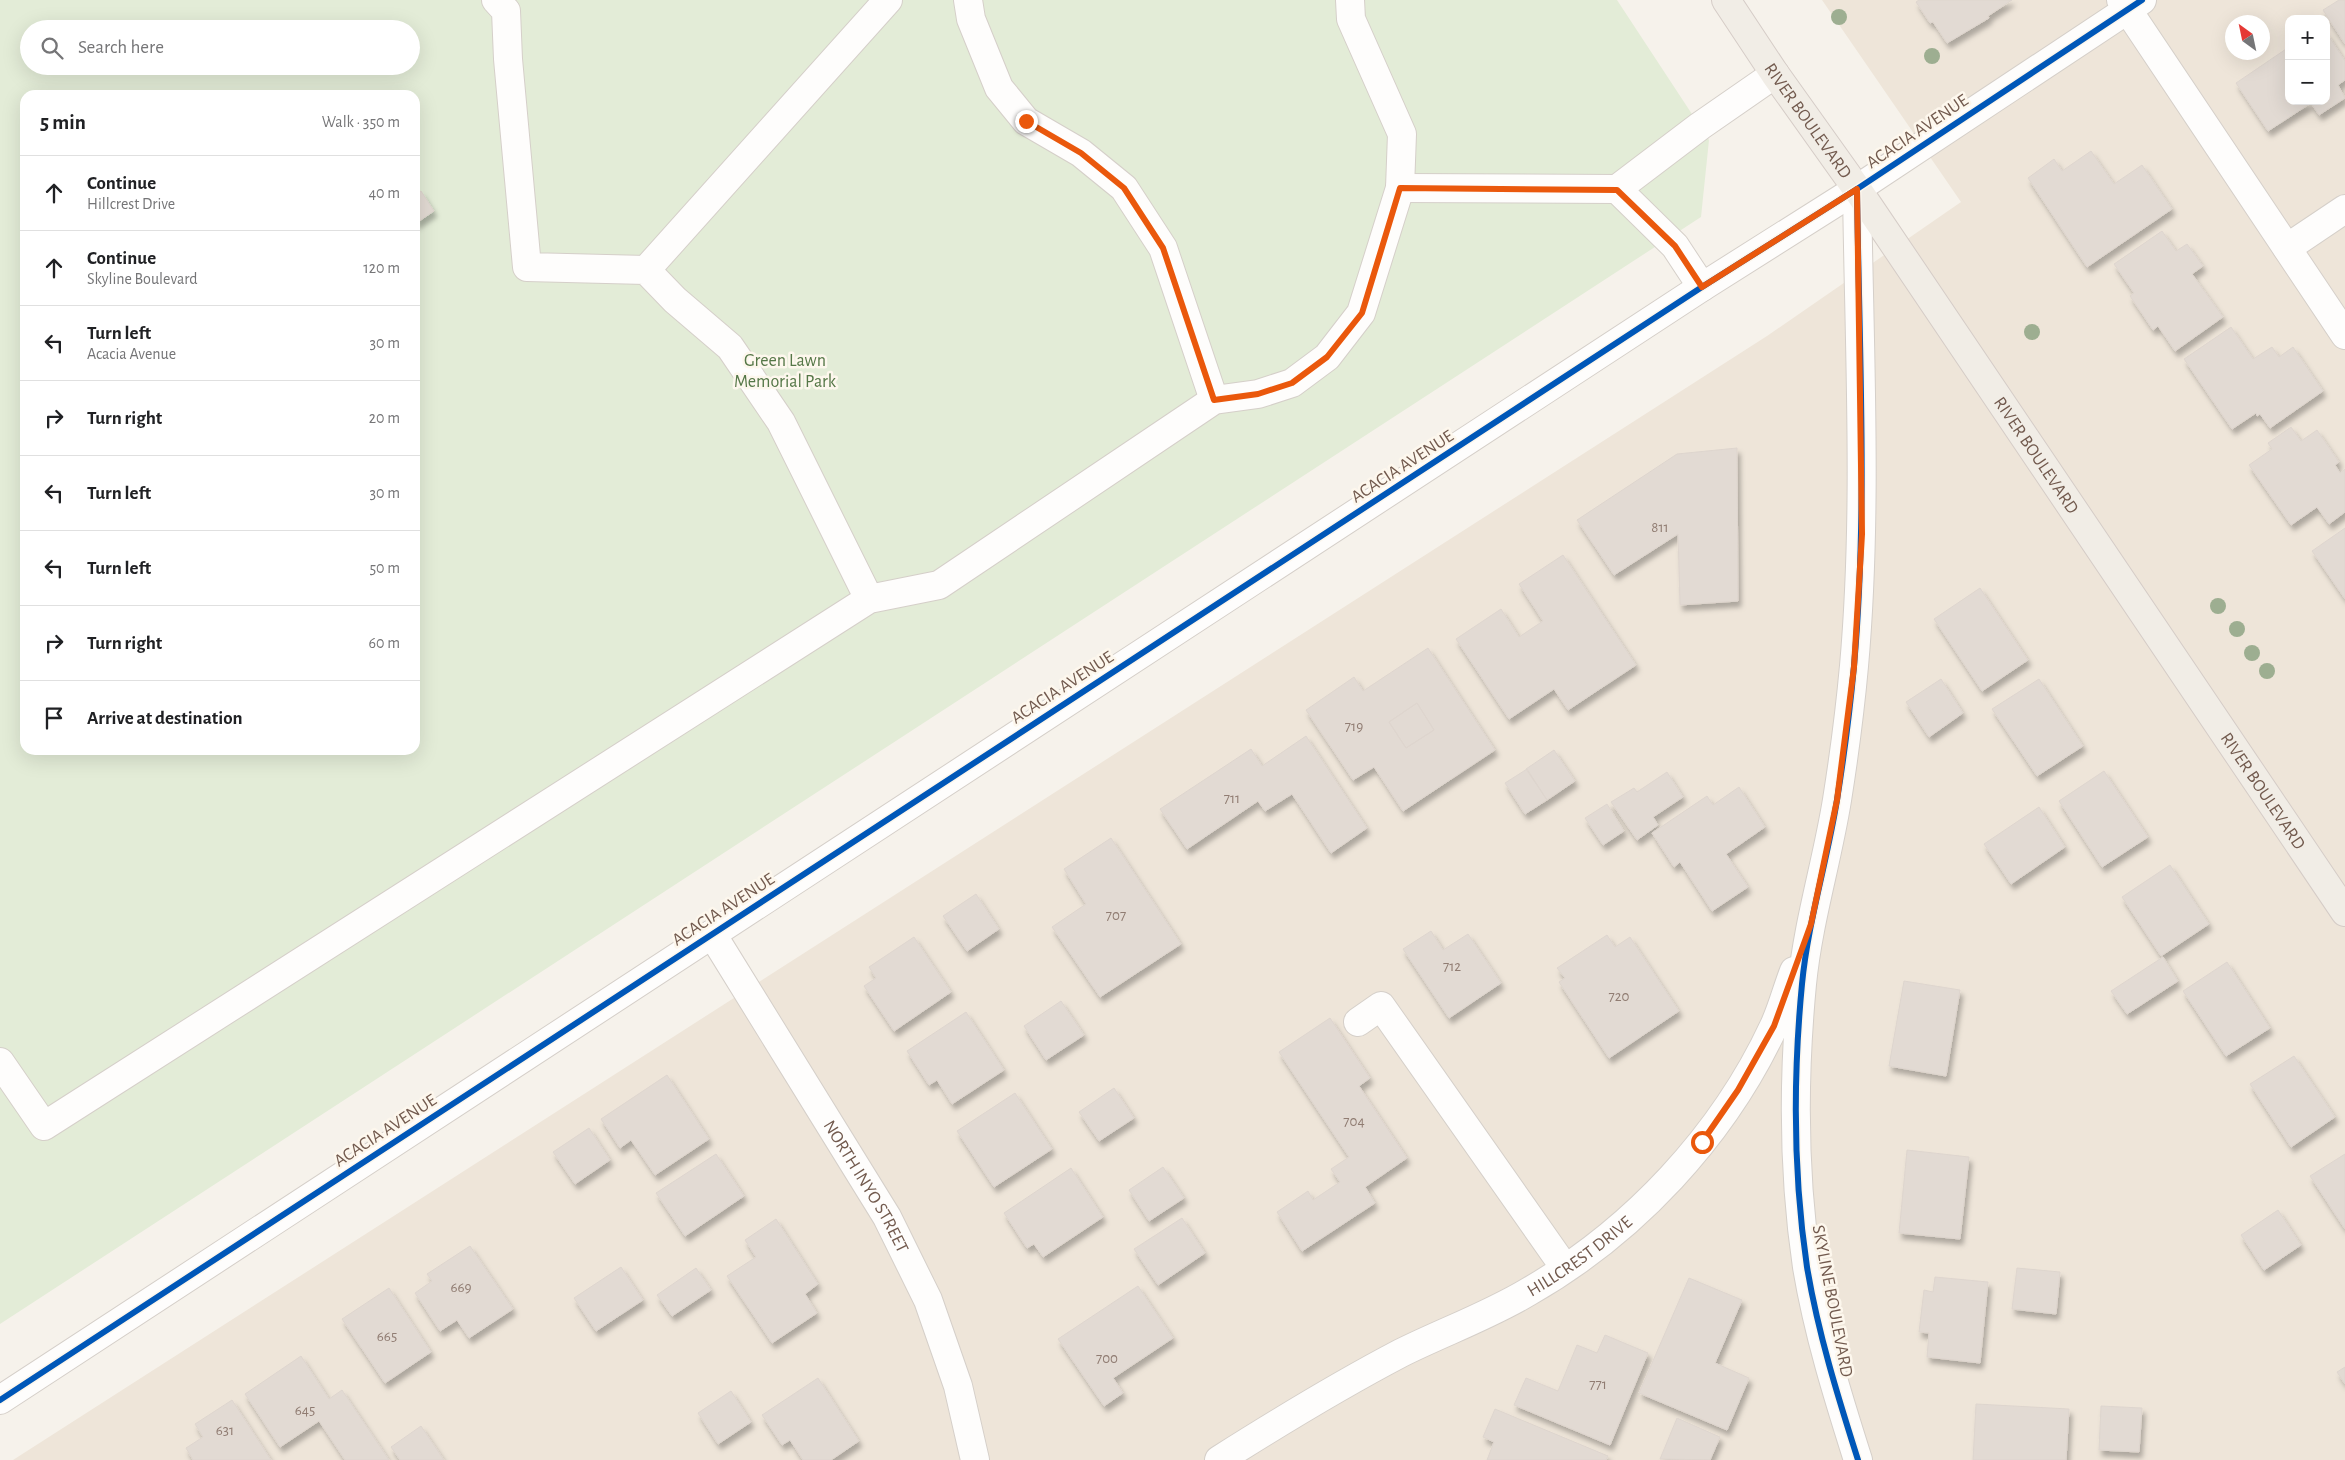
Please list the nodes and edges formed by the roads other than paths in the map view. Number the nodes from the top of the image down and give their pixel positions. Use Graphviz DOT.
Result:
graph roads {
  1 [pos="496,0"];
  2 [pos="888,0"];
  3 [pos="968,0"];
  4 [pos="1350,0"];
  5 [pos="1726,0"];
  6 [pos="2130,3"];
  7 [pos="1775,74"];
  8 [pos="1400,188"];
  9 [pos="1857,189"];
  10 [pos="1617,190"];
  11 [pos="2345,209"];
  12 [pos="2287,248"];
  13 [pos="646,270"];
  14 [pos="1702,287"];
  15 [pos="2345,335"];
  16 [pos="1214,400"];
  17 [pos="870,599"];
  18 [pos="2345,912"];
  19 [pos="1811,924"];
  20 [pos="712,934"];
  21 [pos="1358,1022"];
  22 [pos="0,1062"];
  23 [pos="1565,1268"];
  24 [pos="0,1400"];
  25 [pos="975,1460"];
  26 [pos="1219,1460"];
  27 [pos="1858,1460"];
  1 -- 13 [label="street"];
  2 -- 13 [label="street"];
  3 -- 16 [label="street"];
  4 -- 8 [label="street"];
  5 -- 7 [label="main road, RIVER BOULEVARD"];
  6 -- 9 [label="street, ACACIA AVENUE"];
  6 -- 12 [label="street"];
  7 -- 9 [label="main road, RIVER BOULEVARD"];
  7 -- 10 [label="street"];
  8 -- 10 [label="street"];
  8 -- 16 [label="street"];
  9 -- 14 [label="street, ACACIA AVENUE"];
  9 -- 18 [label="main road, RIVER BOULEVARD"];
  9 -- 19 [label="street, SKYLINE BOULEVARD"];
  10 -- 14 [label="street"];
  11 -- 12 [label="street"];
  12 -- 15 [label="street"];
  13 -- 17 [label="street"];
  14 -- 20 [label="street, ACACIA AVENUE"];
  16 -- 17 [label="street"];
  17 -- 22 [label="street"];
  19 -- 23 [label="street, HILLCREST DRIVE"];
  19 -- 27 [label="street, SKYLINE BOULEVARD"];
  20 -- 24 [label="street, ACACIA AVENUE"];
  20 -- 25 [label="street, NORTH INYO STREET"];
  21 -- 23 [label="street"];
  23 -- 26 [label="street, HILLCREST DRIVE"];
}
